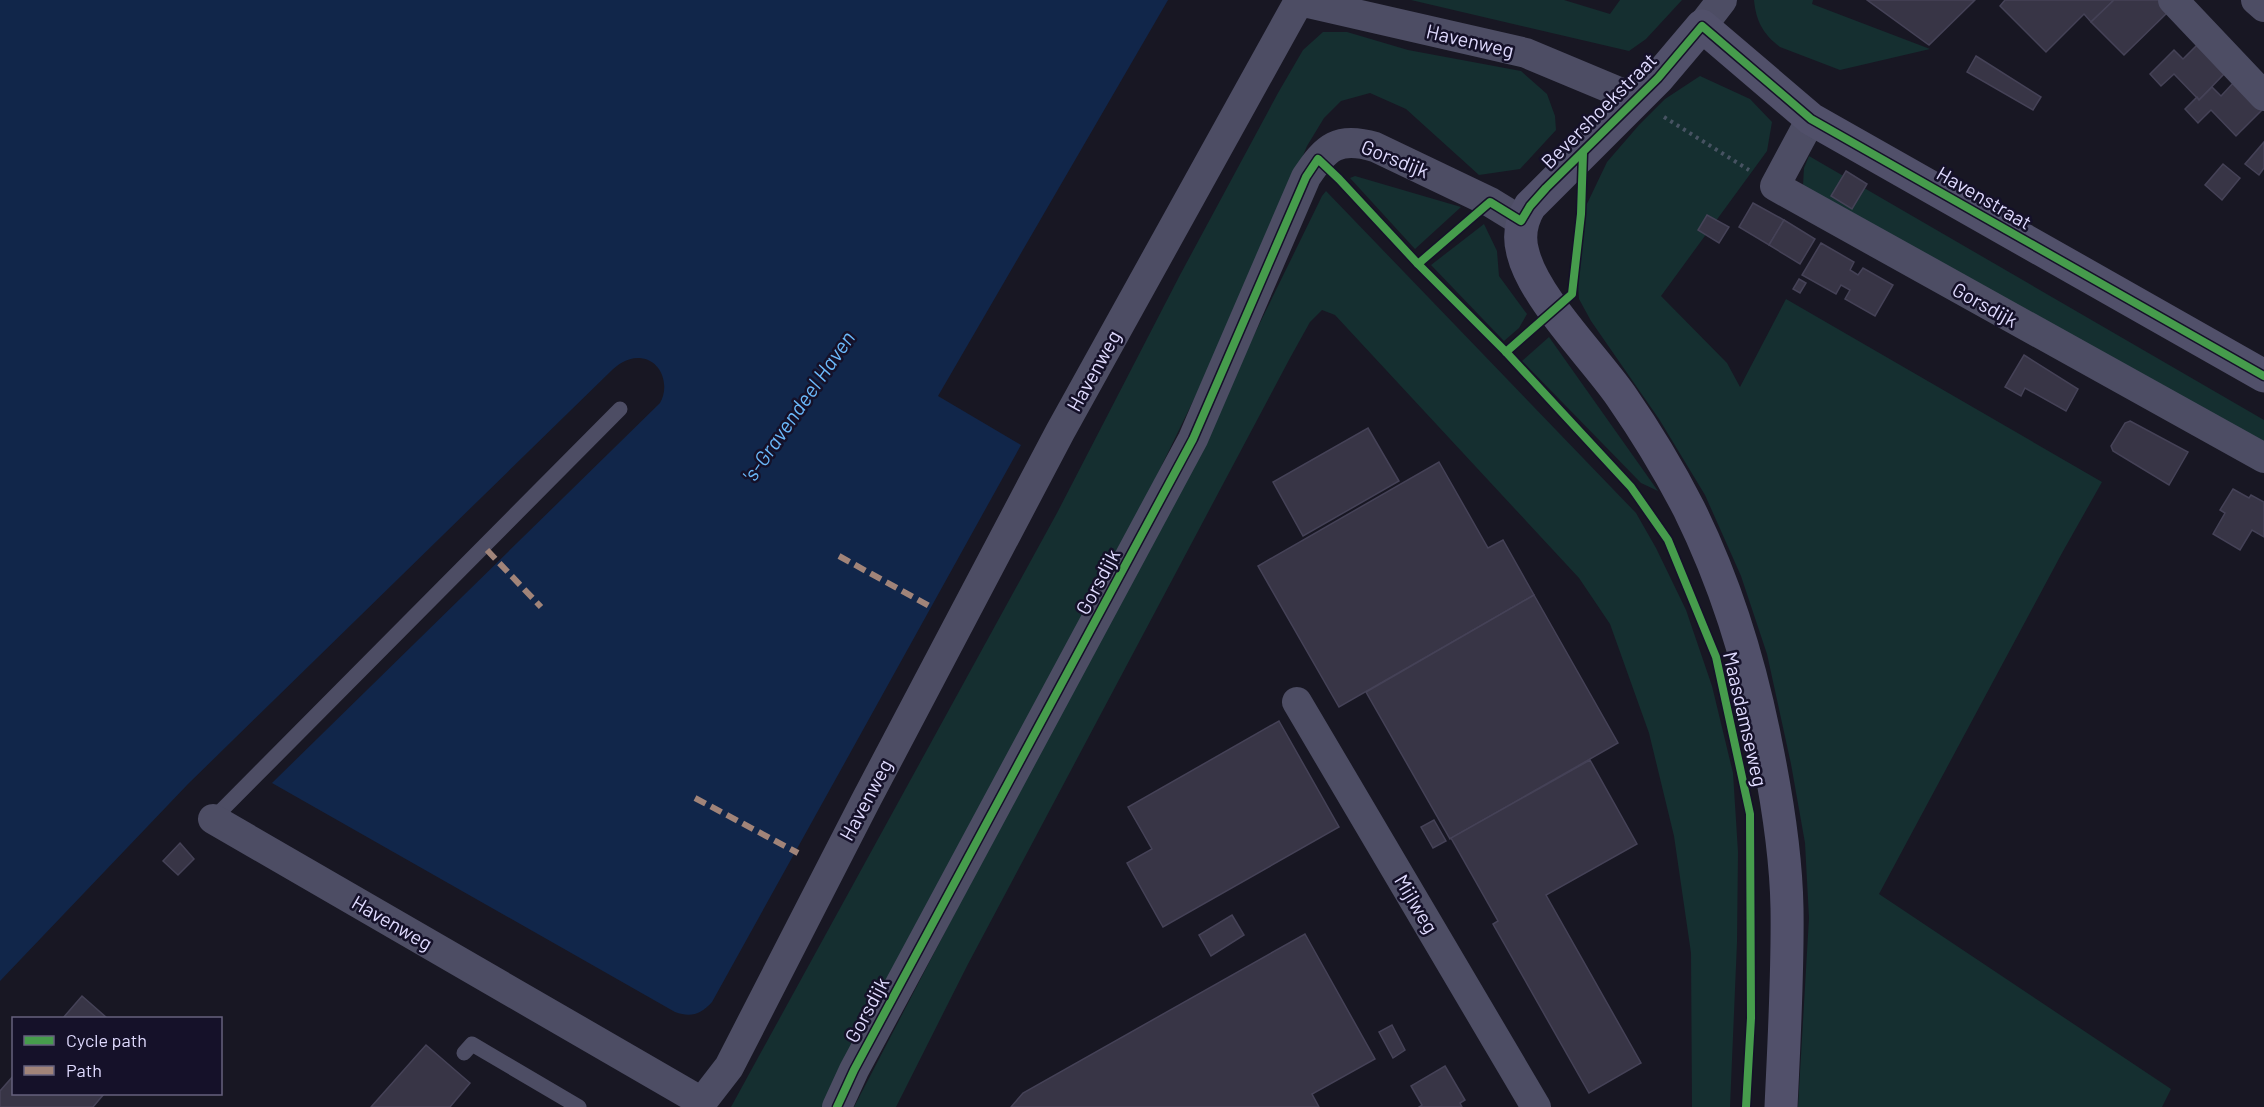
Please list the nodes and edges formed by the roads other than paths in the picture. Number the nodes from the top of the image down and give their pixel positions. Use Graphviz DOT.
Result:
graph roads {
  1 [pos="1299,0"];
  2 [pos="1722,0"];
  3 [pos="2173,0"];
  4 [pos="2256,0"];
  5 [pos="2264,7"];
  6 [pos="1702,26"];
  7 [pos="2264,96"];
  8 [pos="1636,99"];
  9 [pos="1811,119"];
  10 [pos="1521,221"];
  11 [pos="2264,376"];
  12 [pos="620,409"];
  13 [pos="2264,458"];
  14 [pos="1297,702"];
  15 [pos="213,819"];
  16 [pos="464,1053"];
  17 [pos="696,1105"];
  18 [pos="579,1107"];
  19 [pos="837,1107"];
  20 [pos="1536,1107"];
  21 [pos="1781,1107"];
  1 -- 8 [label="street, Havenweg"];
  1 -- 17 [label="street, Havenweg"];
  2 -- 6 [label="street, Bevershoekstraat"];
  3 -- 7 [label="street"];
  4 -- 5 [label="street"];
  6 -- 8 [label="street, Bevershoekstraat"];
  6 -- 9 [label="street, Havenstraat"];
  8 -- 10 [label="street, Bevershoekstraat"];
  9 -- 11 [label="street, Havenstraat"];
  9 -- 13 [label="street, Gorsdijk"];
  10 -- 19 [label="street, Gorsdijk"];
  10 -- 21 [label="street, Maasdamseweg"];
  12 -- 15 [label="lane"];
  14 -- 20 [label="street, Mijlweg"];
  15 -- 17 [label="street, Havenweg"];
  16 -- 18 [label="lane"];
}
